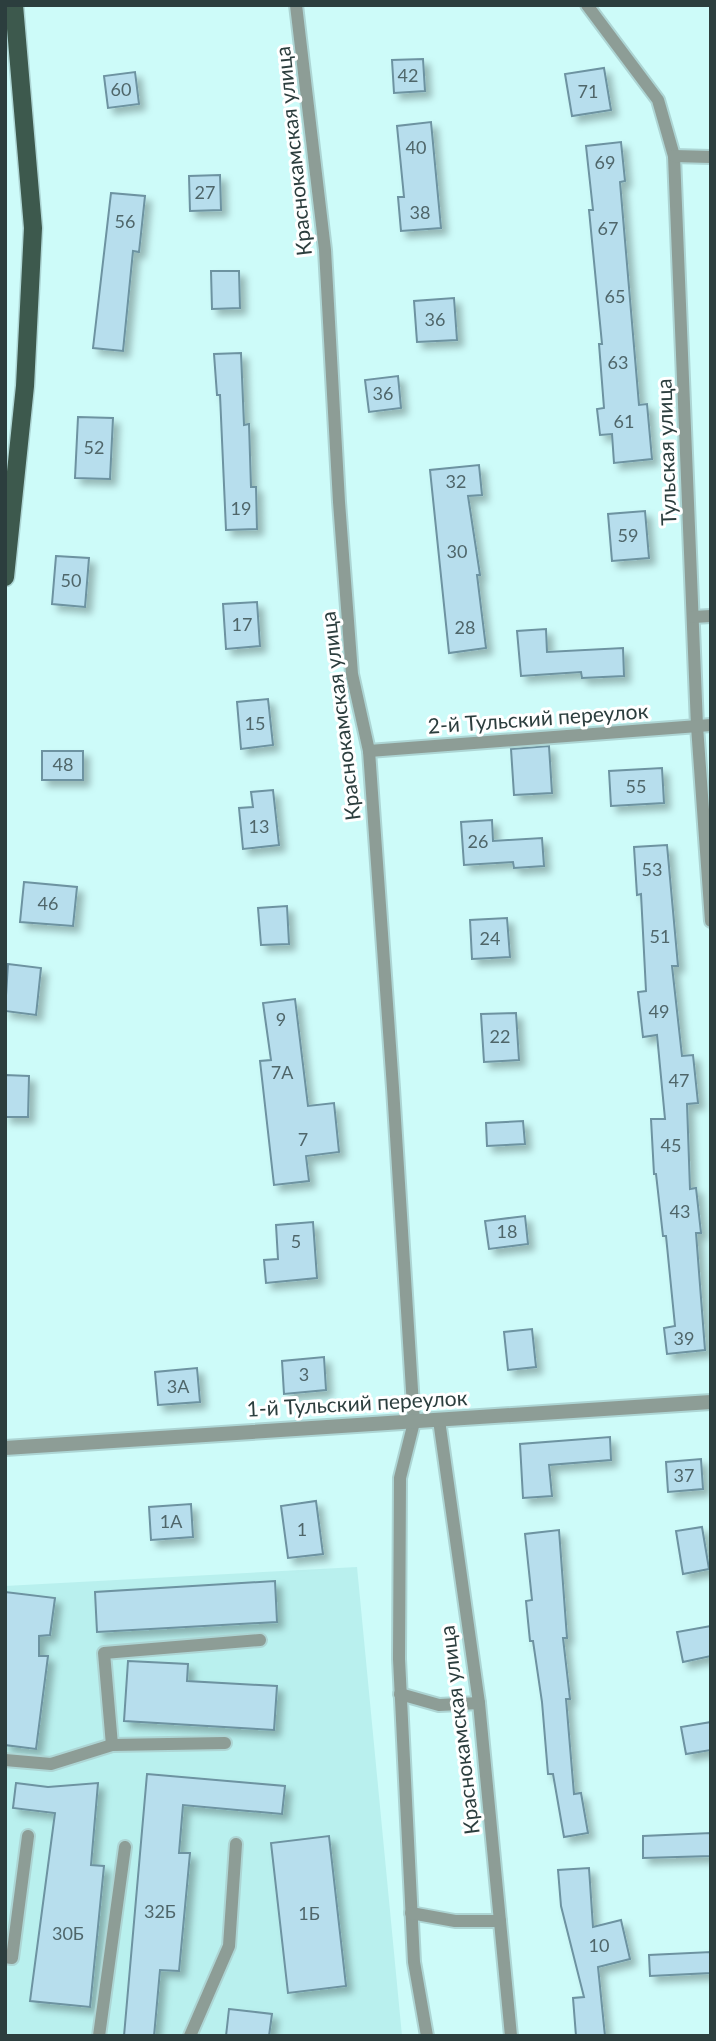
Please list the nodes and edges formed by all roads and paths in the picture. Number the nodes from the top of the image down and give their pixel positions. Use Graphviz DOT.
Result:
graph roads {
  1 [pos="14,5"];
  2 [pos="296,5"];
  3 [pos="587,5"];
  4 [pos="674,156"];
  5 [pos="711,157"];
  6 [pos="5,577"];
  7 [pos="711,616"];
  8 [pos="693,617"];
  9 [pos="711,725"];
  10 [pos="697,726"];
  11 [pos="369,751"];
  12 [pos="708,838"];
  13 [pos="711,921"];
  14 [pos="711,1402"];
  15 [pos="439,1420"];
  16 [pos="414,1422"];
  17 [pos="5,1448"];
  18 [pos="260,1640"];
  19 [pos="400,1694"];
  20 [pos="479,1703"];
  21 [pos="225,1743"];
  22 [pos="112,1745"];
  23 [pos="5,1760"];
  24 [pos="27,1836"];
  25 [pos="236,1844"];
  26 [pos="125,1847"];
  27 [pos="411,1913"];
  28 [pos="500,1921"];
  29 [pos="5,1957"];
  30 [pos="99,2036"];
  31 [pos="190,2036"];
  32 [pos="427,2036"];
  33 [pos="511,2036"];
  1 -- 6 [label="main road"];
  2 -- 11 [label="lane, Краснокамская улица"];
  3 -- 4 [label="lane, Тульская улица"];
  4 -- 5 [label="lane"];
  4 -- 8 [label="lane, Тульская улица"];
  7 -- 8 [label="lane"];
  8 -- 10 [label="lane, Тульская улица"];
  9 -- 10 [label="lane, 2-й Тульский переулок"];
  10 -- 11 [label="lane, 2-й Тульский переулок"];
  10 -- 12 [label="lane, Тульская улица"];
  11 -- 16 [label="lane, Краснокамская улица"];
  12 -- 13 [label="lane, Тульская улица"];
  14 -- 15 [label="street, 1-й Тульский переулок"];
  15 -- 16 [label="street, 1-й Тульский переулок"];
  15 -- 20 [label="lane, Краснокамская улица"];
  16 -- 17 [label="street, 1-й Тульский переулок"];
  16 -- 19 [label="lane, Краснокамская улица"];
  18 -- 22 [label="lane"];
  19 -- 20 [label="lane"];
  19 -- 27 [label="lane, Краснокамская улица"];
  20 -- 28 [label="lane, Краснокамская улица"];
  21 -- 22 [label="lane"];
  22 -- 23 [label="lane"];
  24 -- 29 [label="lane"];
  25 -- 31 [label="lane"];
  26 -- 30 [label="lane"];
  27 -- 28 [label="lane"];
  27 -- 32 [label="lane, Краснокамская улица"];
  28 -- 33 [label="lane, Краснокамская улица"];
}
